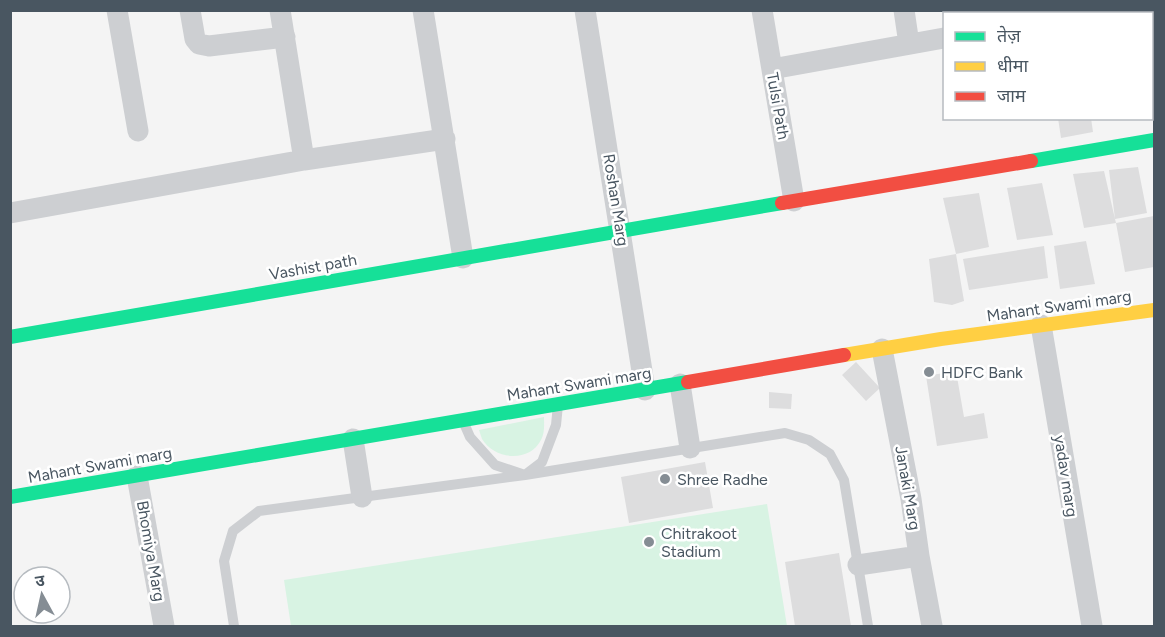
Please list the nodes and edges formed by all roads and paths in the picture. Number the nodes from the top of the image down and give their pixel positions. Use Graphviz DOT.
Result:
graph roads {
  1 [pos="117,10"];
  2 [pos="190,10"];
  3 [pos="280,10"];
  4 [pos="423,10"];
  5 [pos="585,10"];
  6 [pos="762,10"];
  7 [pos="904,10"];
  8 [pos="285,37"];
  9 [pos="943,38"];
  10 [pos="909,44"];
  11 [pos="772,69"];
  12 [pos="138,131"];
  13 [pos="445,139"];
  14 [pos="1155,140"];
  15 [pos="304,160"];
  16 [pos="794,201"];
  17 [pos="10,213"];
  18 [pos="621,231"];
  19 [pos="463,258"];
  20 [pos="1155,310"];
  21 [pos="1041,325"];
  22 [pos="10,337"];
  23 [pos="882,349"];
  24 [pos="680,384"];
  25 [pos="645,390"];
  26 [pos="558,404"];
  27 [pos="463,421"];
  28 [pos="353,439"];
  29 [pos="690,448"];
  30 [pos="525,475"];
  31 [pos="137,476"];
  32 [pos="10,497"];
  33 [pos="362,497"];
  34 [pos="919,556"];
  35 [pos="858,565"];
  36 [pos="164,627"];
  37 [pos="234,627"];
  38 [pos="868,627"];
  39 [pos="932,627"];
  40 [pos="1092,627"];
  1 -- 12 [label="street"];
  2 -- 8 [label="street"];
  3 -- 8 [label="street"];
  4 -- 13 [label="street"];
  5 -- 18 [label="street, Roshan Marg"];
  6 -- 11 [label="street, Tulsi Path"];
  7 -- 10 [label="street"];
  8 -- 15 [label="street"];
  9 -- 10 [label="street"];
  10 -- 11 [label="street"];
  11 -- 16 [label="street, Tulsi Path"];
  13 -- 15 [label="street"];
  13 -- 19 [label="street"];
  14 -- 16 [label="street, Vashist path"];
  15 -- 17 [label="street"];
  16 -- 18 [label="street, Vashist path"];
  18 -- 19 [label="street, Vashist path"];
  18 -- 25 [label="street, Roshan Marg"];
  19 -- 22 [label="street, Vashist path"];
  20 -- 21 [label="street, Mahant Swami marg"];
  21 -- 23 [label="street, Mahant Swami marg"];
  21 -- 40 [label="street, yadav marg"];
  23 -- 24 [label="street, Mahant Swami marg"];
  23 -- 34 [label="street, Janaki Marg"];
  24 -- 25 [label="street, Mahant Swami marg"];
  24 -- 29 [label="street"];
  25 -- 26 [label="street, Mahant Swami marg"];
  26 -- 27 [label="street, Mahant Swami marg"];
  26 -- 30 [label="lane"];
  27 -- 28 [label="street, Mahant Swami marg"];
  27 -- 30 [label="lane"];
  28 -- 31 [label="street, Mahant Swami marg"];
  28 -- 33 [label="street"];
  29 -- 30 [label="lane"];
  29 -- 35 [label="lane"];
  30 -- 33 [label="lane"];
  31 -- 32 [label="street, Mahant Swami marg"];
  31 -- 36 [label="street, Bhomiya Marg"];
  33 -- 37 [label="lane"];
  34 -- 35 [label="street"];
  34 -- 39 [label="street, Janaki Marg"];
  35 -- 38 [label="lane"];
}
